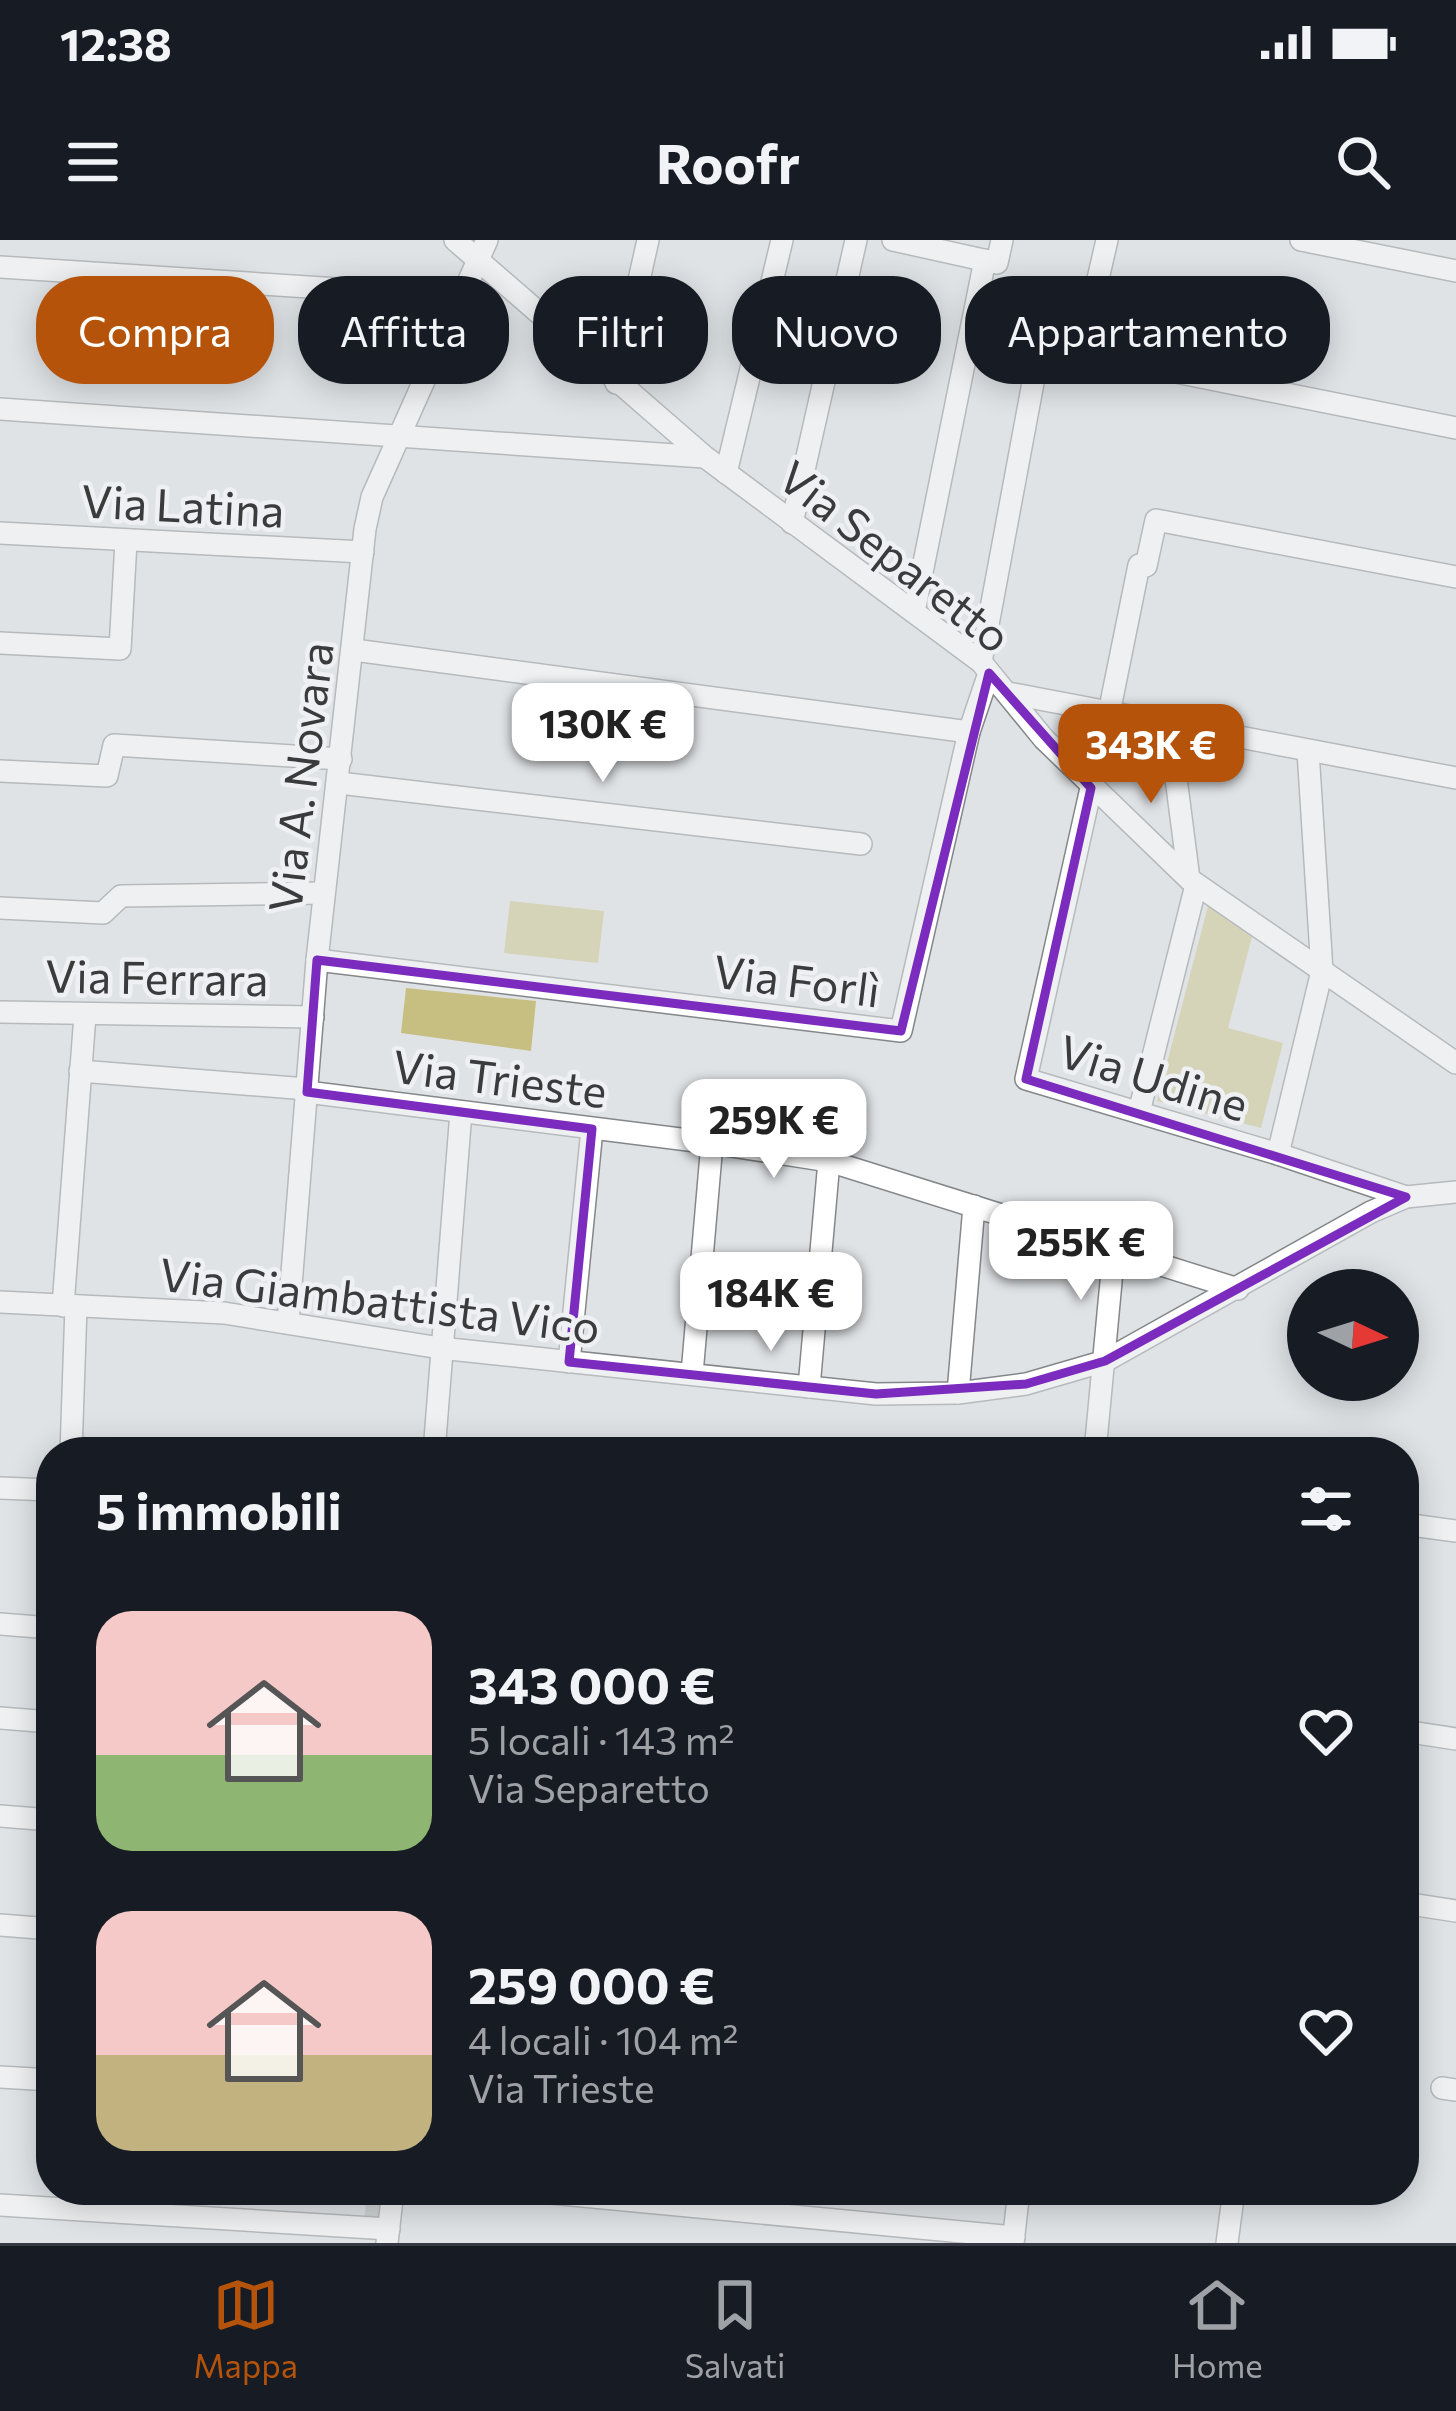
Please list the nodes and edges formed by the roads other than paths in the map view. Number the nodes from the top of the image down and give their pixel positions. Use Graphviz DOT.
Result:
graph roads {
  1 [pos="454,240"];
  2 [pos="648,240"];
  3 [pos="782,240"];
  4 [pos="856,240"];
  5 [pos="897,240"];
  6 [pos="1002,240"];
  7 [pos="1107,240"];
  8 [pos="1301,240"];
  9 [pos="483,251"];
  10 [pos="985,260"];
  11 [pos="0,267"];
  12 [pos="1456,271"];
  13 [pos="640,276"];
  14 [pos="1099,276"];
  15 [pos="298,286"];
  16 [pos="533,301"];
  17 [pos="423,384"];
  18 [pos="617,384"];
  19 [pos="1033,384"];
  20 [pos="1223,384"];
  21 [pos="0,409"];
  22 [pos="1456,428"];
  23 [pos="399,435"];
  24 [pos="705,457"];
  25 [pos="726,473"];
  26 [pos="792,523"];
  27 [pos="0,533"];
  28 [pos="126,541"];
  29 [pos="363,552"];
  30 [pos="1456,577"];
  31 [pos="914,612"];
  32 [pos="0,643"];
  33 [pos="354,650"];
  34 [pos="985,667"];
  35 [pos="1008,693"];
  36 [pos="1109,712"];
  37 [pos="1169,724"];
  38 [pos="969,732"];
  39 [pos="1309,751"];
  40 [pos="341,759"];
  41 [pos="0,771"];
  42 [pos="1456,778"];
  43 [pos="339,783"];
  44 [pos="1091,788"];
  45 [pos="861,844"];
  46 [pos="1193,882"];
  47 [pos="324,893"];
  48 [pos="0,908"];
  49 [pos="317,960"];
  50 [pos="1322,970"];
  51 [pos="0,1012"];
  52 [pos="85,1015"];
  53 [pos="314,1017"];
  54 [pos="1456,1063"];
  55 [pos="80,1071"];
  56 [pos="307,1090"];
  57 [pos="461,1112"];
  58 [pos="1139,1112"];
  59 [pos="592,1129"];
  60 [pos="712,1142"];
  61 [pos="1279,1154"];
  62 [pos="829,1161"];
  63 [pos="1456,1192"];
  64 [pos="1406,1197"];
  65 [pos="974,1206"];
  66 [pos="1114,1250"];
  67 [pos="1238,1289"];
  68 [pos="0,1302"];
  69 [pos="69,1306"];
  70 [pos="288,1323"];
  71 [pos="440,1348"];
  72 [pos="1105,1361"];
  73 [pos="569,1362"];
  74 [pos="692,1374"];
  75 [pos="808,1387"];
  76 [pos="958,1394"];
  77 [pos="70,1437"];
  78 [pos="435,1437"];
  79 [pos="1096,1437"];
  80 [pos="0,1488"];
  81 [pos="36,1489"];
  82 [pos="1419,1526"];
  83 [pos="1456,1531"];
  84 [pos="0,1624"];
  85 [pos="36,1627"];
  86 [pos="0,1718"];
  87 [pos="36,1721"];
  88 [pos="1419,1733"];
  89 [pos="1456,1739"];
  90 [pos="0,1816"];
  91 [pos="36,1819"];
  92 [pos="1419,1905"];
  93 [pos="1456,1911"];
  94 [pos="0,1925"];
  95 [pos="36,1928"];
  96 [pos="0,2077"];
  97 [pos="36,2079"];
  98 [pos="0,2205"];
  99 [pos="391,2205"];
  100 [pos="667,2205"];
  101 [pos="1017,2205"];
  102 [pos="1232,2205"];
  103 [pos="388,2236"];
  104 [pos="1013,2240"];
  105 [pos="1227,2243"];
  1 -- 9 [label="street, Via Separetto"];
  2 -- 13 [label="street"];
  3 -- 25 [label="street"];
  4 -- 26 [label="street"];
  5 -- 10 [label="street"];
  6 -- 10 [label="street"];
  7 -- 14 [label="street"];
  8 -- 12 [label="street"];
  9 -- 16 [label="street, Via Separetto"];
  10 -- 31 [label="street"];
  11 -- 15 [label="street"];
  17 -- 23 [label="street, Via A. Novara"];
  18 -- 24 [label="street, Via Separetto"];
  19 -- 34 [label="street, Via Forlì"];
  20 -- 22 [label="street"];
  21 -- 23 [label="street"];
  23 -- 24 [label="street"];
  23 -- 29 [label="street, Via A. Novara"];
  24 -- 25 [label="street, Via Separetto"];
  25 -- 26 [label="street, Via Separetto"];
  26 -- 31 [label="street, Via Separetto"];
  27 -- 28 [label="street, Via Latina"];
  28 -- 29 [label="street, Via Latina"];
  28 -- 32 [label="street"];
  29 -- 33 [label="street, Via A. Novara"];
  30 -- 36 [label="street"];
  31 -- 34 [label="street, Via Separetto"];
  33 -- 38 [label="street"];
  33 -- 40 [label="street, Via A. Novara"];
  34 -- 35 [label="street, Via Separetto"];
  34 -- 38 [label="street, Via Forlì"];
  35 -- 36 [label="street"];
  35 -- 44 [label="street, Via Separetto"];
  36 -- 37 [label="street"];
  37 -- 39 [label="street"];
  37 -- 46 [label="street"];
  38 -- 49 [label="street, Via Forlì"];
  39 -- 42 [label="street"];
  39 -- 50 [label="street"];
  40 -- 41 [label="street"];
  40 -- 43 [label="street, Via A. Novara"];
  43 -- 45 [label="street"];
  43 -- 47 [label="street, Via A. Novara"];
  44 -- 46 [label="street, Via Separetto"];
  44 -- 58 [label="street, Via Udine"];
  46 -- 50 [label="street, Via Separetto"];
  46 -- 58 [label="street"];
  47 -- 48 [label="street"];
  47 -- 49 [label="street, Via A. Novara"];
  49 -- 53 [label="street, Via A. Novara"];
  50 -- 54 [label="street, Via Separetto"];
  50 -- 61 [label="street"];
  51 -- 52 [label="street, Via Ferrara"];
  52 -- 53 [label="street, Via Ferrara"];
  52 -- 55 [label="street"];
  53 -- 56 [label="street, Via A. Novara"];
  55 -- 56 [label="street, Via Trieste"];
  55 -- 69 [label="street"];
  56 -- 57 [label="street, Via Trieste"];
  56 -- 70 [label="street, Via A. Novara"];
  57 -- 59 [label="street, Via Trieste"];
  57 -- 71 [label="street"];
  58 -- 61 [label="street, Via Udine"];
  59 -- 60 [label="street, Via Trieste"];
  59 -- 73 [label="street"];
  60 -- 62 [label="street, Via Trieste"];
  60 -- 74 [label="street"];
  61 -- 64 [label="street, Via Udine"];
  62 -- 65 [label="street, Via Trieste"];
  62 -- 75 [label="street"];
  63 -- 64 [label="street"];
  64 -- 67 [label="street, Via Giambattista Vico"];
  65 -- 66 [label="street, Via Trieste"];
  65 -- 76 [label="street"];
  66 -- 67 [label="street, Via Trieste"];
  66 -- 72 [label="street"];
  67 -- 72 [label="street, Via Giambattista Vico"];
  68 -- 69 [label="street, Via Giambattista Vico"];
  69 -- 70 [label="street, Via Giambattista Vico"];
  69 -- 77 [label="street"];
  70 -- 71 [label="street, Via Giambattista Vico"];
  71 -- 73 [label="street, Via Giambattista Vico"];
  71 -- 78 [label="street"];
  72 -- 76 [label="street, Via Giambattista Vico"];
  72 -- 79 [label="street"];
  73 -- 74 [label="street, Via Giambattista Vico"];
  74 -- 75 [label="street, Via Giambattista Vico"];
  75 -- 76 [label="street, Via Giambattista Vico"];
  80 -- 81 [label="street"];
  82 -- 83 [label="street"];
  84 -- 85 [label="street"];
  86 -- 87 [label="street"];
  88 -- 89 [label="street"];
  90 -- 91 [label="street"];
  92 -- 93 [label="street"];
  94 -- 95 [label="street"];
  96 -- 97 [label="street"];
  98 -- 103 [label="street"];
  99 -- 103 [label="street"];
  100 -- 104 [label="street"];
  101 -- 104 [label="street"];
  102 -- 105 [label="street"];
}
